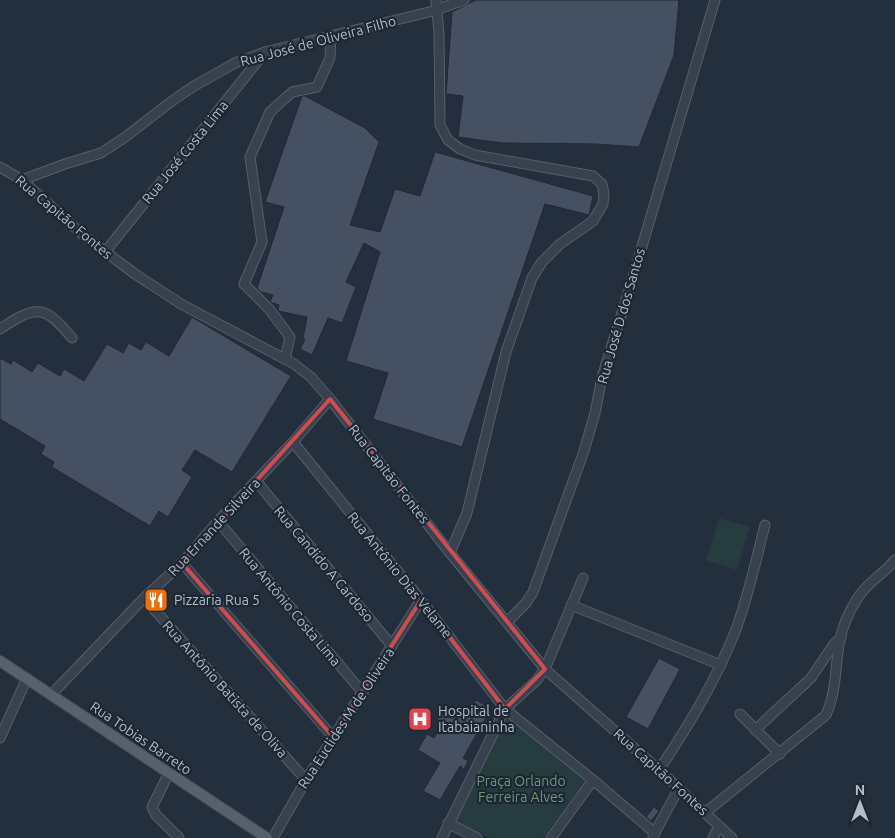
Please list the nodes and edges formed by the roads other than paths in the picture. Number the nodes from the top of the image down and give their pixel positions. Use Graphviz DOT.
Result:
graph roads {
  1 [pos="464,0"];
  2 [pos="714,0"];
  3 [pos="436,5"];
  4 [pos="331,36"];
  5 [pos="265,52"];
  6 [pos="0,167"];
  7 [pos="22,180"];
  8 [pos="105,252"];
  9 [pos="0,330"];
  10 [pos="72,338"];
  11 [pos="285,359"];
  12 [pos="330,399"];
  13 [pos="293,442"];
  14 [pos="257,482"];
  15 [pos="218,521"];
  16 [pos="765,525"];
  17 [pos="450,552"];
  18 [pos="895,560"];
  19 [pos="182,563"];
  20 [pos="582,578"];
  21 [pos="144,598"];
  22 [pos="421,600"];
  23 [pos="571,605"];
  24 [pos="507,622"];
  25 [pos="841,638"];
  26 [pos="392,646"];
  27 [pos="0,661"];
  28 [pos="720,665"];
  29 [pos="545,669"];
  30 [pos="27,678"];
  31 [pos="363,693"];
  32 [pos="51,695"];
  33 [pos="505,709"];
  34 [pos="740,714"];
  35 [pos="755,730"];
  36 [pos="333,737"];
  37 [pos="0,738"];
  38 [pos="780,754"];
  39 [pos="659,770"];
  40 [pos="169,773"];
  41 [pos="306,780"];
  42 [pos="593,780"];
  43 [pos="679,788"];
  44 [pos="706,812"];
  45 [pos="448,823"];
  46 [pos="720,826"];
  47 [pos="654,836"];
  48 [pos="179,838"];
  49 [pos="267,838"];
  50 [pos="274,838"];
  51 [pos="442,838"];
  52 [pos="477,838"];
  53 [pos="551,838"];
  54 [pos="713,838"];
  55 [pos="732,838"];
  1 -- 3 [label="street, Rua José de Oliveira Filho"];
  2 -- 24 [label="street, Rua José D dos Santos"];
  3 -- 4 [label="street, Rua José de Oliveira Filho"];
  3 -- 17 [label="street"];
  4 -- 5 [label="street, Rua José de Oliveira Filho"];
  4 -- 11 [label="street"];
  5 -- 7 [label="street, Rua José de Oliveira Filho"];
  5 -- 8 [label="street, Rua José Costa Lima"];
  6 -- 7 [label="street, Rua Capitão Fontes"];
  7 -- 8 [label="street, Rua Capitão Fontes"];
  8 -- 11 [label="street, Rua Capitão Fontes"];
  9 -- 10 [label="street"];
  11 -- 12 [label="street, Rua Capitão Fontes"];
  12 -- 13 [label="street, Rua Ernande Silveira"];
  12 -- 17 [label="street, Rua Capitão Fontes"];
  13 -- 14 [label="street, Rua Ernande Silveira"];
  13 -- 22 [label="street, Rua Antônio Dias Velame"];
  14 -- 15 [label="street, Rua Ernande Silveira"];
  14 -- 26 [label="street, Rua Candido A Cardoso"];
  15 -- 19 [label="street, Rua Ernande Silveira"];
  15 -- 31 [label="street, Rua Antônio Costa Lima"];
  16 -- 28 [label="street"];
  17 -- 24 [label="street, Rua Capitão Fontes"];
  18 -- 25 [label="street"];
  19 -- 21 [label="street, Rua Ernande Silveira"];
  19 -- 36 [label="street"];
  20 -- 23 [label="street"];
  21 -- 32 [label="street, Rua Ernande Silveira"];
  21 -- 41 [label="street, Rua Antônio Batista de Oliva"];
  22 -- 26 [label="street, Rua Euclides M de Oliveira"];
  22 -- 33 [label="street, Rua Antônio Dias Velame"];
  23 -- 28 [label="street"];
  23 -- 29 [label="street"];
  24 -- 29 [label="street, Rua Capitão Fontes"];
  25 -- 35 [label="street"];
  25 -- 38 [label="street"];
  26 -- 31 [label="street, Rua Euclides M de Oliveira"];
  27 -- 30 [label="main road, Rua Tobias Barreto"];
  28 -- 39 [label="street"];
  29 -- 33 [label="street"];
  29 -- 39 [label="street, Rua Capitão Fontes"];
  30 -- 32 [label="main road, Rua Tobias Barreto"];
  30 -- 37 [label="street"];
  31 -- 36 [label="street, Rua Euclides M de Oliveira"];
  32 -- 40 [label="main road, Rua Tobias Barreto"];
  33 -- 42 [label="street"];
  33 -- 45 [label="street"];
  34 -- 35 [label="street"];
  35 -- 38 [label="street"];
  36 -- 41 [label="street, Rua Euclides M de Oliveira"];
  38 -- 44 [label="street"];
  39 -- 43 [label="street, Rua Capitão Fontes"];
  40 -- 48 [label="street"];
  40 -- 49 [label="main road, Rua Tobias Barreto"];
  41 -- 50 [label="street, Rua Euclides M de Oliveira"];
  42 -- 47 [label="street"];
  42 -- 53 [label="street"];
  43 -- 44 [label="street, Rua Capitão Fontes"];
  43 -- 47 [label="street"];
  44 -- 46 [label="street, Rua Capitão Fontes"];
  45 -- 51 [label="street"];
  45 -- 52 [label="street"];
  46 -- 54 [label="street"];
  46 -- 55 [label="street, Rua Capitão Fontes"];
}
